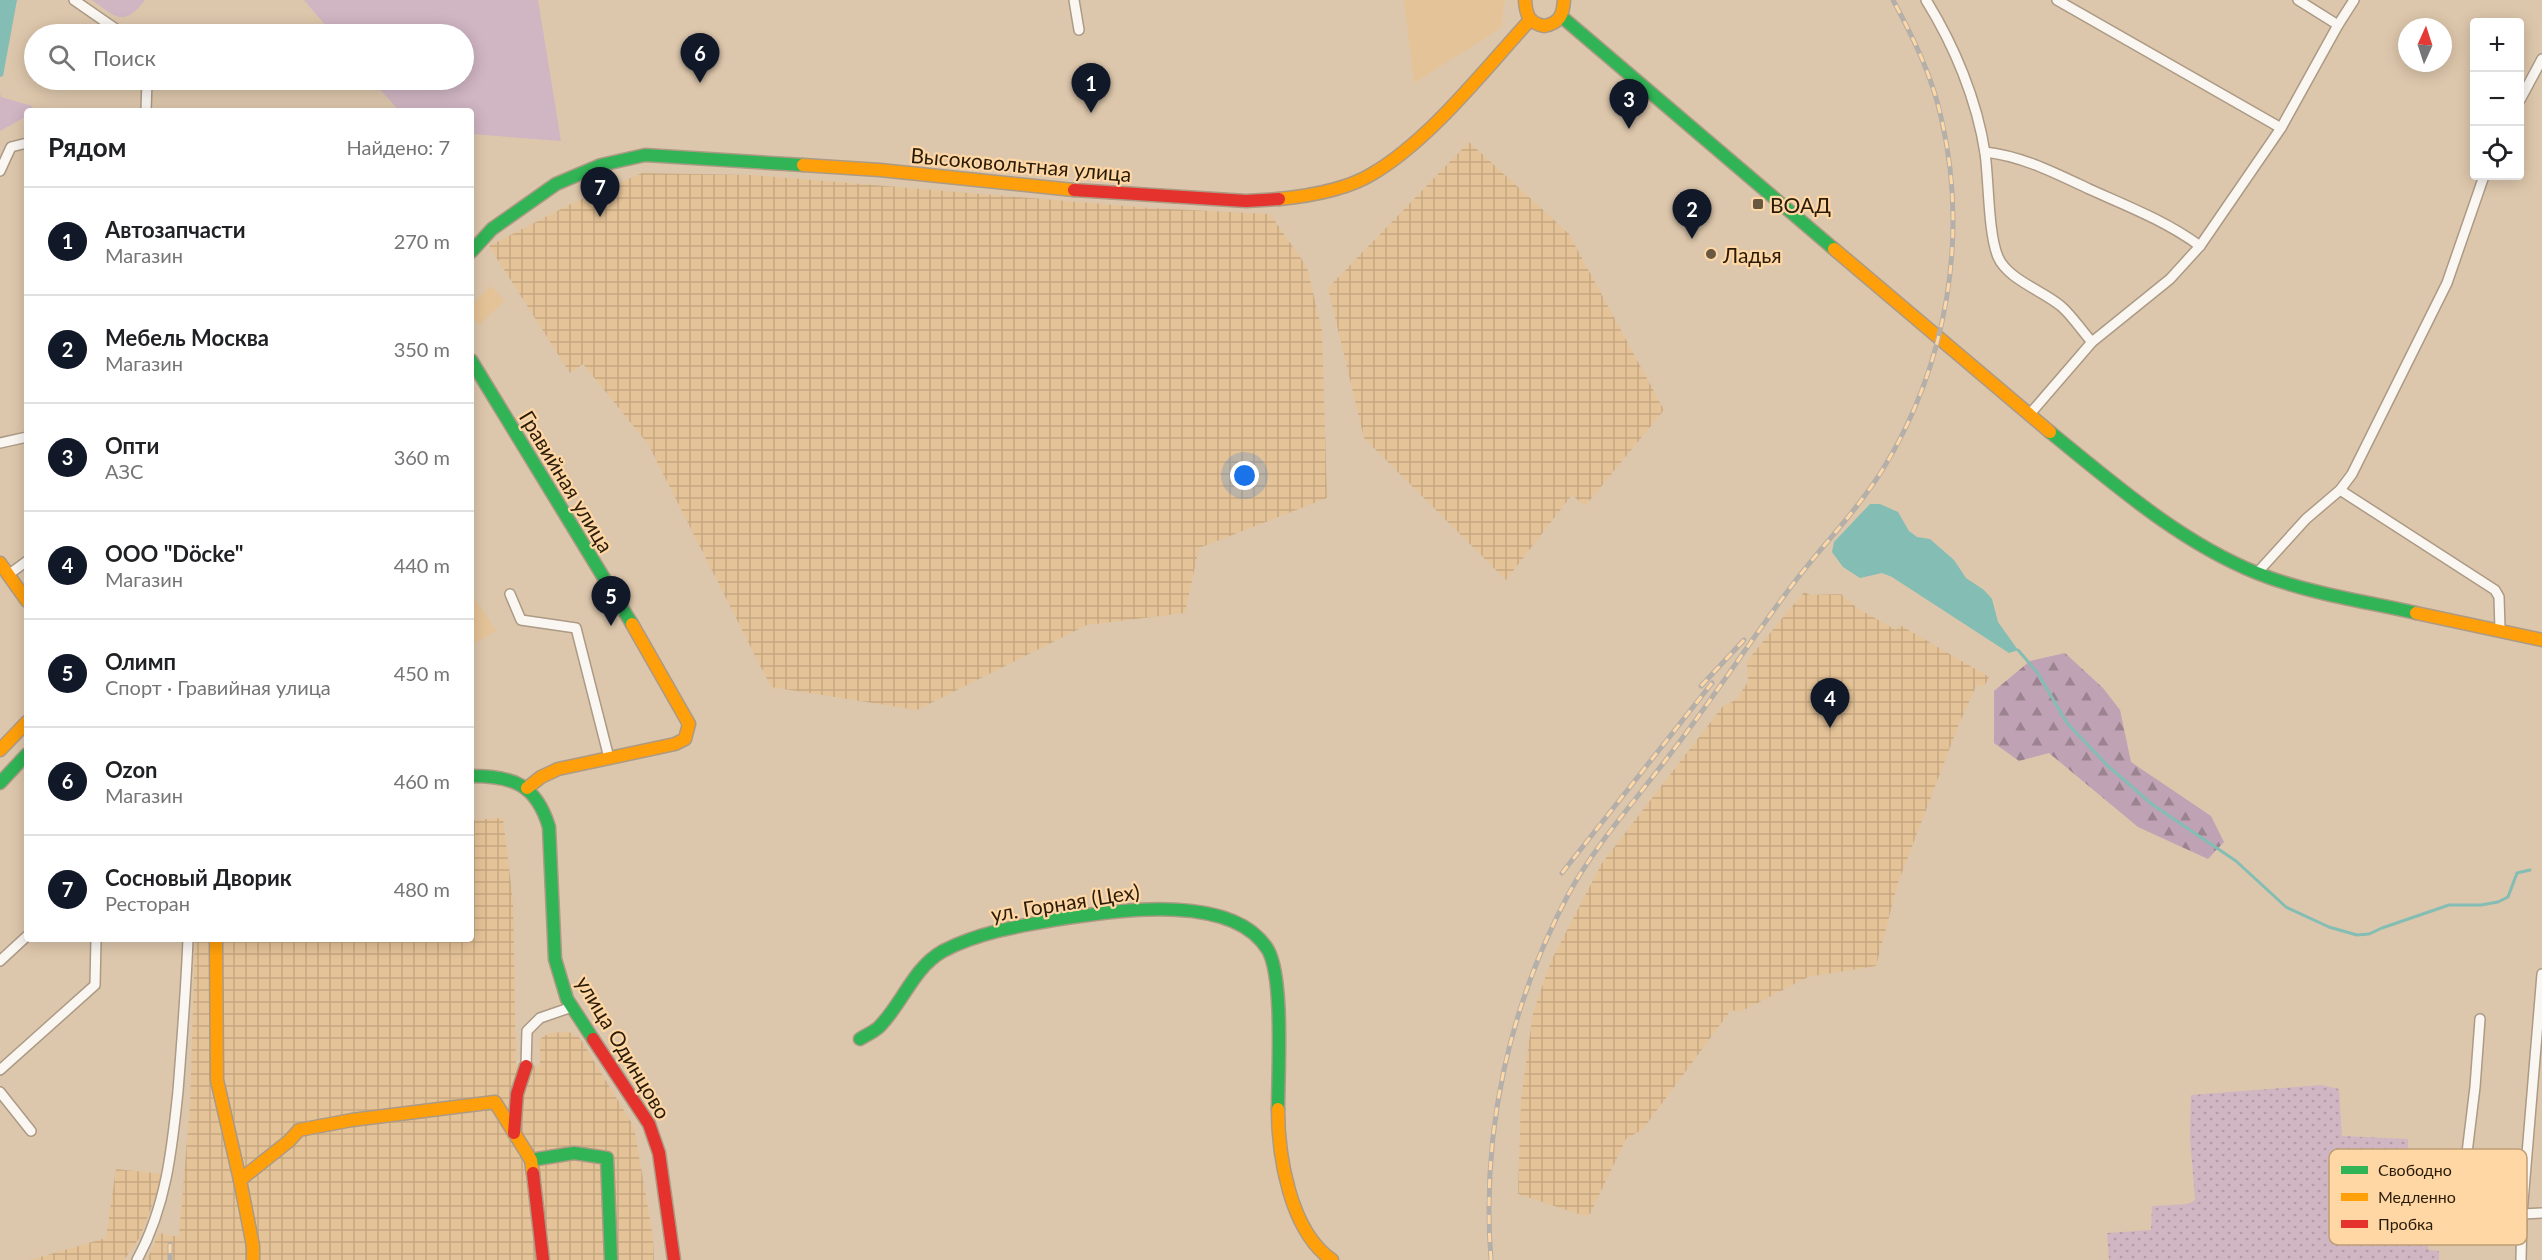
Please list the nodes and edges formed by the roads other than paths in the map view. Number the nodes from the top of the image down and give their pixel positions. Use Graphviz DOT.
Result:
graph roads {
  1 [pos="74,0"];
  2 [pos="1074,0"];
  3 [pos="1525,0"];
  4 [pos="1564,0"];
  5 [pos="1926,0"];
  6 [pos="2057,0"];
  7 [pos="2298,0"];
  8 [pos="2354,0"];
  9 [pos="1562,16"];
  10 [pos="1530,20"];
  11 [pos="109,24"];
  12 [pos="2338,25"];
  13 [pos="1079,30"];
  14 [pos="2542,59"];
  15 [pos="147,90"];
  16 [pos="2524,93"];
  17 [pos="146,108"];
  18 [pos="2281,128"];
  19 [pos="24,144"];
  20 [pos="1985,152"];
  21 [pos="0,171"];
  22 [pos="2483,180"];
  23 [pos="2200,246"];
  24 [pos="474,249"];
  25 [pos="2092,342"];
  26 [pos="474,365"];
  27 [pos="2029,415"];
  28 [pos="24,438"];
  29 [pos="0,443"];
  30 [pos="2340,490"];
  31 [pos="0,563"];
  32 [pos="24,563"];
  33 [pos="2257,573"];
  34 [pos="8,575"];
  35 [pos="510,594"];
  36 [pos="24,597"];
  37 [pos="2500,629"];
  38 [pos="2542,639"];
  39 [pos="24,725"];
  40 [pos="0,750"];
  41 [pos="24,757"];
  42 [pos="609,758"];
  43 [pos="474,776"];
  44 [pos="0,783"];
  45 [pos="527,788"];
  46 [pos="24,939"];
  47 [pos="96,942"];
  48 [pos="188,942"];
  49 [pos="216,942"];
  50 [pos="0,961"];
  51 [pos="2542,974"];
  52 [pos="572,1007"];
  53 [pos="2480,1019"];
  54 [pos="860,1039"];
  55 [pos="526,1066"];
  56 [pos="0,1070"];
  57 [pos="0,1092"];
  58 [pos="31,1131"];
  59 [pos="514,1133"];
  60 [pos="2467,1149"];
  61 [pos="2527,1154"];
  62 [pos="531,1160"];
  63 [pos="240,1180"];
  64 [pos="2542,1213"];
  65 [pos="2527,1214"];
  66 [pos="539,1228"];
  67 [pos="2521,1245"];
  68 [pos="137,1260"];
  69 [pos="253,1260"];
  70 [pos="536,1260"];
  71 [pos="543,1260"];
  72 [pos="610,1260"];
  73 [pos="674,1260"];
  74 [pos="1332,1260"];
  75 [pos="2521,1260"];
  1 -- 11 [label="street"];
  2 -- 13 [label="street"];
  3 -- 10 [label="street"];
  4 -- 9 [label="street"];
  5 -- 20 [label="street"];
  6 -- 18 [label="street"];
  7 -- 12 [label="street"];
  8 -- 12 [label="street"];
  9 -- 10 [label="street"];
  9 -- 27 [label="street"];
  10 -- 24 [label="street, Высоковольтная улица"];
  12 -- 18 [label="street"];
  14 -- 16 [label="street"];
  15 -- 17 [label="street"];
  18 -- 23 [label="street"];
  19 -- 21 [label="street"];
  20 -- 23 [label="street"];
  20 -- 25 [label="street"];
  22 -- 30 [label="street"];
  23 -- 25 [label="street"];
  25 -- 27 [label="street"];
  26 -- 42 [label="street, Гравийная улица"];
  27 -- 33 [label="street"];
  28 -- 29 [label="street"];
  30 -- 33 [label="street"];
  30 -- 37 [label="street"];
  31 -- 34 [label="street"];
  32 -- 34 [label="street"];
  33 -- 37 [label="street"];
  34 -- 36 [label="street"];
  35 -- 42 [label="street"];
  37 -- 38 [label="street"];
  39 -- 40 [label="street"];
  41 -- 44 [label="street"];
  42 -- 45 [label="street"];
  43 -- 45 [label="street"];
  45 -- 52 [label="street, улица Одинцово"];
  46 -- 50 [label="street"];
  47 -- 56 [label="street"];
  48 -- 68 [label="street"];
  49 -- 63 [label="street"];
  51 -- 61 [label="street"];
  52 -- 55 [label="street"];
  52 -- 73 [label="street, улица Одинцово"];
  53 -- 60 [label="street"];
  54 -- 74 [label="street, ул. Горная (Цех)"];
  55 -- 59 [label="street"];
  57 -- 58 [label="street"];
  59 -- 62 [label="street"];
  59 -- 63 [label="street"];
  62 -- 66 [label="street"];
  62 -- 72 [label="street"];
  63 -- 69 [label="street"];
  64 -- 65 [label="street"];
  66 -- 70 [label="street"];
  66 -- 71 [label="street"];
  67 -- 75 [label="street"];
}
